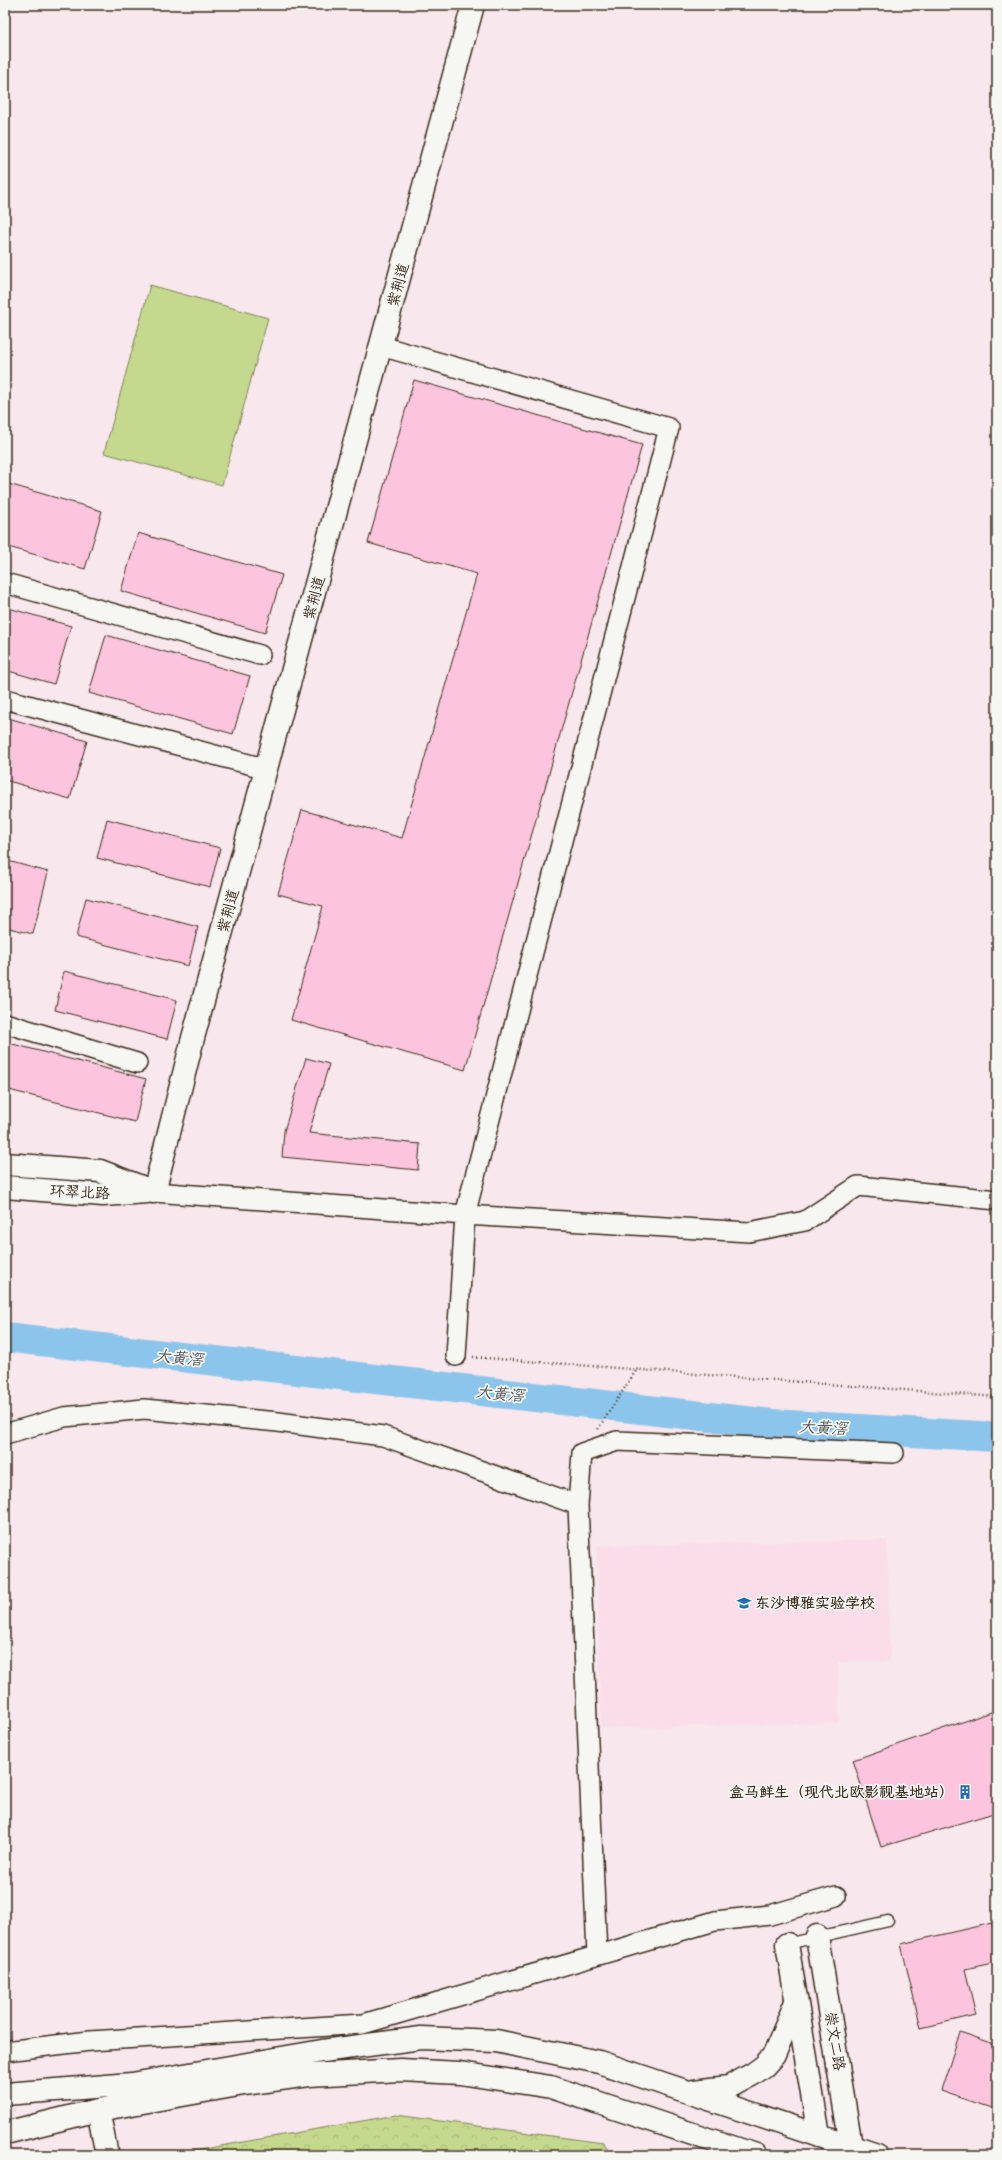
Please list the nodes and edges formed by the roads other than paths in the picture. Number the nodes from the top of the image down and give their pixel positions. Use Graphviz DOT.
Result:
graph roads {
  1 [pos="473,5"];
  2 [pos="381,346"];
  3 [pos="5,583"];
  4 [pos="260,655"];
  5 [pos="5,699"];
  6 [pos="267,769"];
  7 [pos="5,1022"];
  8 [pos="137,1063"];
  9 [pos="5,1164"];
  10 [pos="5,1187"];
  11 [pos="154,1192"];
  12 [pos="997,1200"];
  13 [pos="465,1215"];
  14 [pos="456,1356"];
  15 [pos="5,1434"];
  16 [pos="894,1452"];
  17 [pos="578,1505"];
  18 [pos="836,1896"];
  19 [pos="888,1921"];
  20 [pos="817,1936"];
  21 [pos="787,1944"];
  22 [pos="597,1955"];
  23 [pos="796,2002"];
  24 [pos="5,2051"];
  25 [pos="688,2092"];
  26 [pos="5,2094"];
  27 [pos="98,2110"];
  28 [pos="5,2133"];
  29 [pos="820,2145"];
  30 [pos="851,2151"];
  31 [pos="107,2155"];
  32 [pos="756,2155"];
  33 [pos="876,2155"];
  1 -- 2 [label="street, 紫荆道"];
  2 -- 6 [label="street, 紫荆道"];
  2 -- 13 [label="street"];
  3 -- 4 [label="street"];
  5 -- 6 [label="street"];
  6 -- 11 [label="street, 紫荆道"];
  7 -- 8 [label="street"];
  9 -- 11 [label="street"];
  10 -- 11 [label="street, 环翠北路"];
  11 -- 13 [label="street"];
  12 -- 13 [label="street"];
  13 -- 14 [label="street"];
  15 -- 17 [label="street"];
  16 -- 17 [label="street"];
  17 -- 22 [label="street"];
  18 -- 22 [label="street"];
  19 -- 20 [label="lane"];
  20 -- 21 [label="lane"];
  20 -- 30 [label="street, 崇文二路"];
  21 -- 23 [label="street, 崇文二路"];
  22 -- 24 [label="street"];
  23 -- 25 [label="street"];
  23 -- 29 [label="street, 崇文二路"];
  25 -- 26 [label="street"];
  25 -- 29 [label="street"];
  27 -- 28 [label="street"];
  27 -- 31 [label="street"];
  27 -- 32 [label="street"];
  29 -- 30 [label="street"];
  30 -- 33 [label="street"];
}
